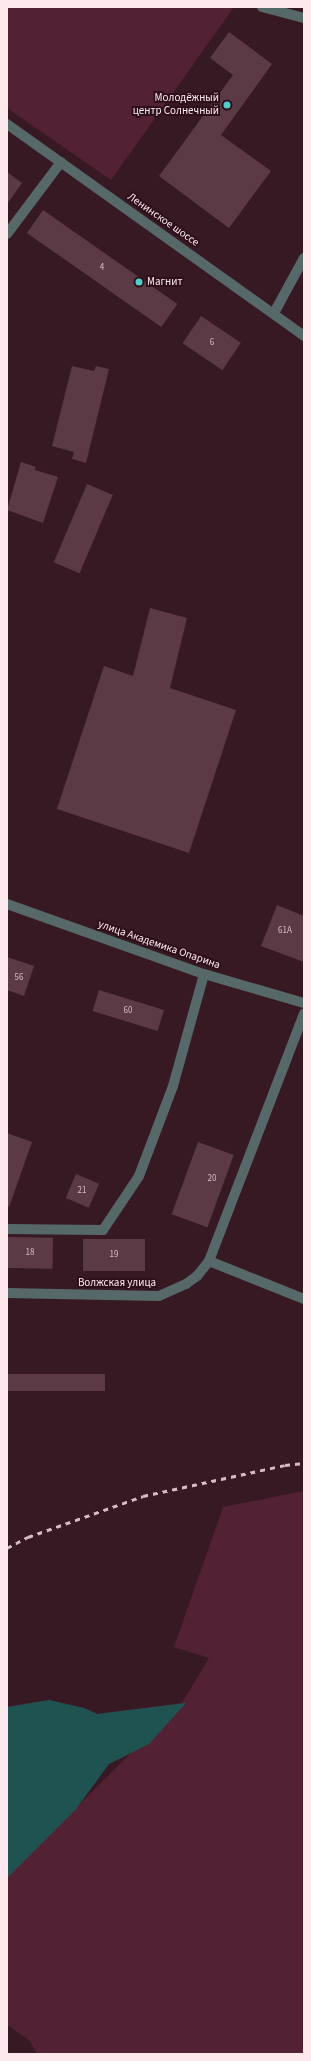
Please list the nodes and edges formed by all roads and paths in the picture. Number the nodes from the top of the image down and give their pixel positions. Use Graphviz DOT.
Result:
graph roads {
  1 [pos="262,7"];
  2 [pos="304,18"];
  3 [pos="7,124"];
  4 [pos="61,162"];
  5 [pos="7,234"];
  6 [pos="304,258"];
  7 [pos="274,313"];
  8 [pos="304,336"];
  9 [pos="7,904"];
  10 [pos="204,974"];
  11 [pos="304,1003"];
  12 [pos="304,1014"];
  13 [pos="7,1229"];
  14 [pos="209,1261"];
  15 [pos="7,1293"];
  16 [pos="304,1299"];
  1 -- 2 [label="street"];
  3 -- 4 [label="street, Ленинское шоссе"];
  4 -- 5 [label="street"];
  4 -- 7 [label="street, Ленинское шоссе"];
  6 -- 7 [label="street"];
  7 -- 8 [label="street, Ленинское шоссе"];
  9 -- 10 [label="street, улица Академика Опарина"];
  10 -- 11 [label="street, улица Академика Опарина"];
  10 -- 13 [label="street"];
  12 -- 14 [label="street, Волжская улица"];
  14 -- 15 [label="street, Волжская улица"];
  14 -- 16 [label="street"];
}
